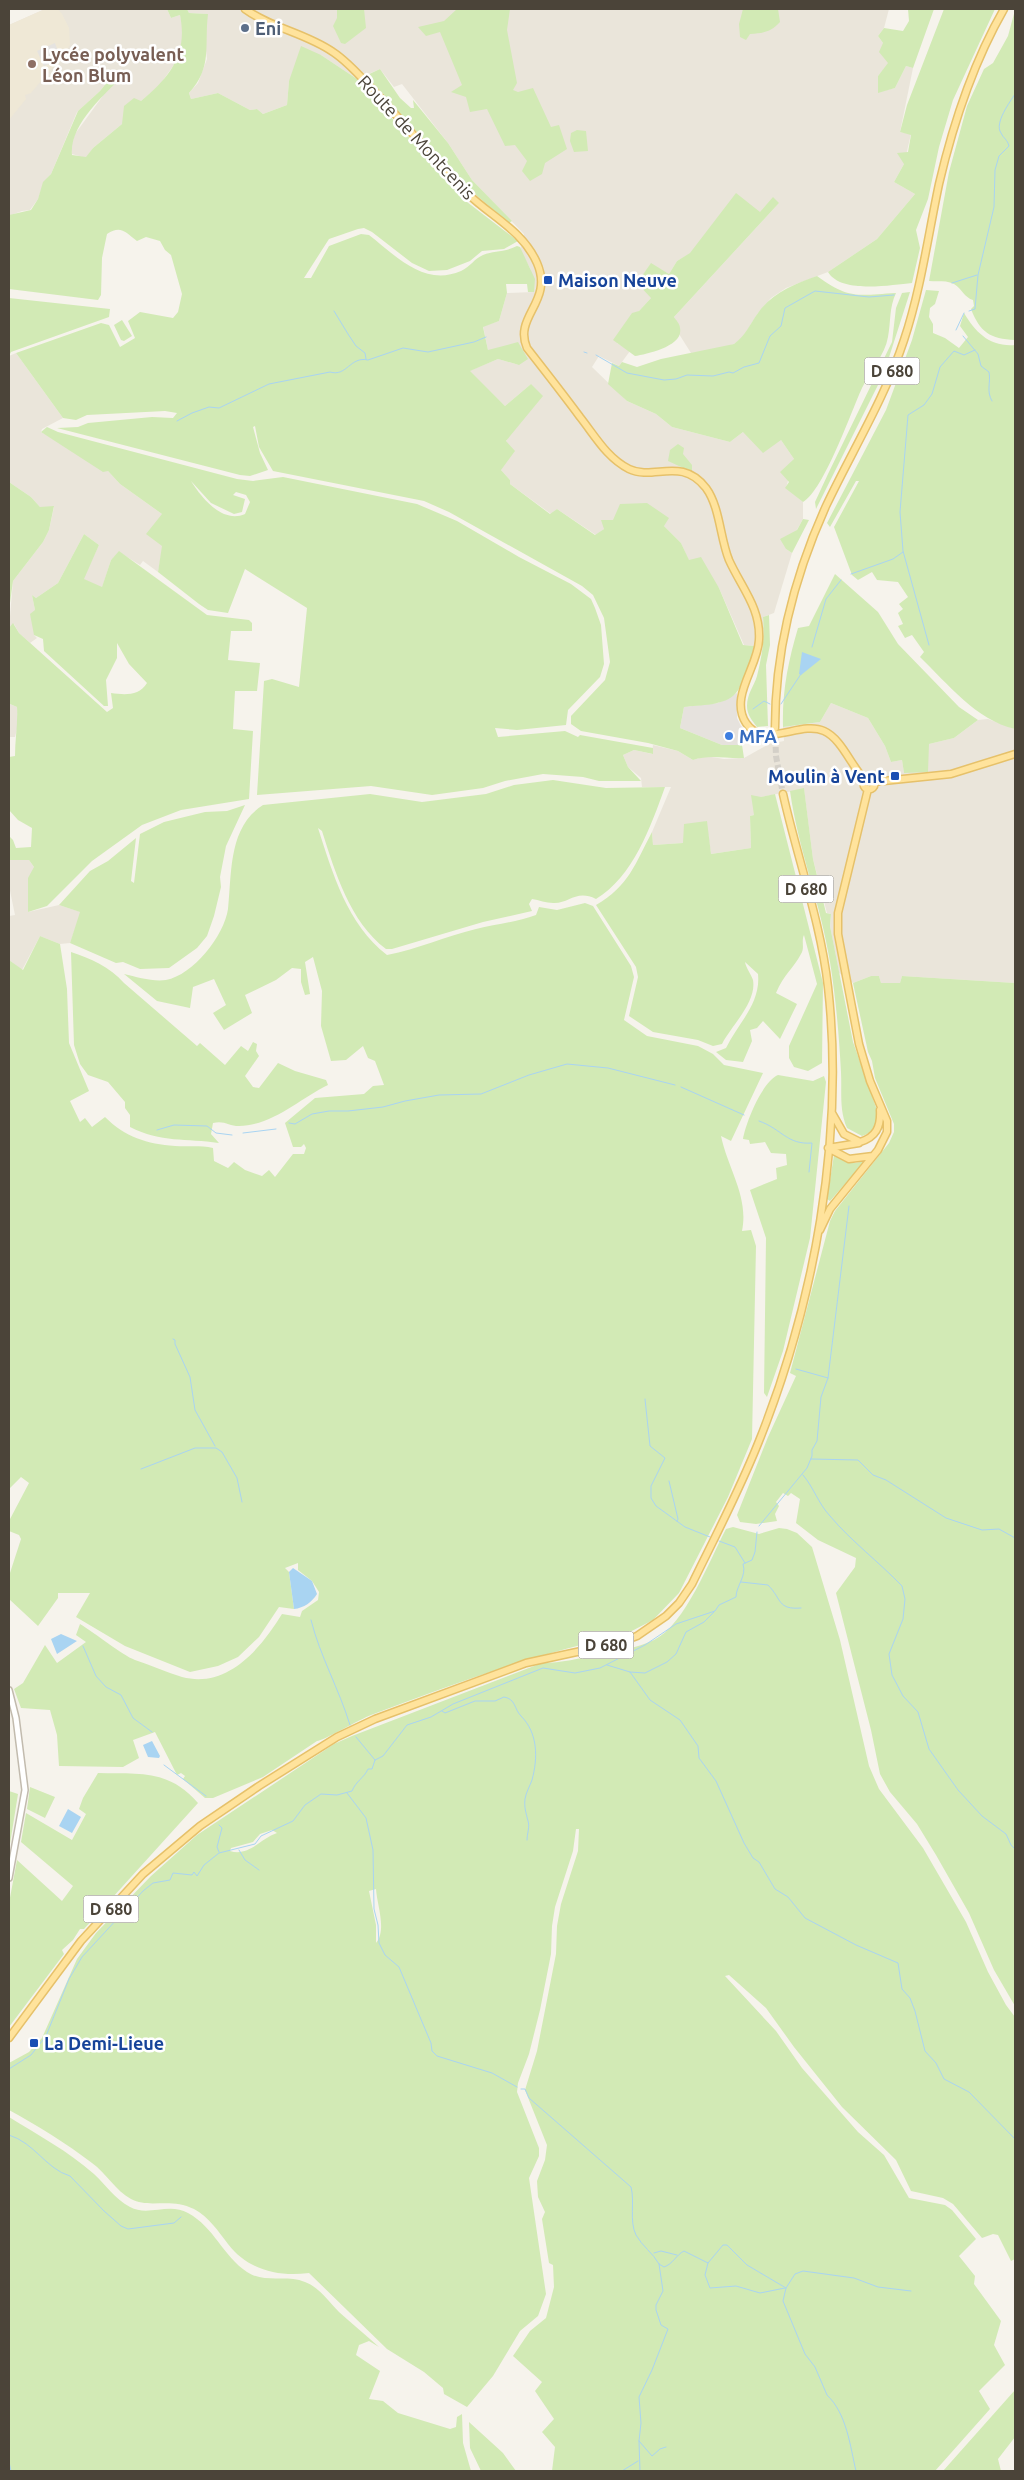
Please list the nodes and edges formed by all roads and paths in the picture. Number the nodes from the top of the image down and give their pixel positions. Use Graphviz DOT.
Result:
graph roads {
  1 [pos="245,9"];
  2 [pos="1004,9"];
  3 [pos="776,728"];
  4 [pos="1015,754"];
  5 [pos="865,780"];
  6 [pos="874,782"];
  7 [pos="868,789"];
  8 [pos="782,794"];
  9 [pos="879,1102"];
  10 [pos="832,1112"];
  11 [pos="860,1142"];
  12 [pos="828,1148"];
  13 [pos="873,1156"];
  14 [pos="816,1238"];
  15 [pos="9,1690"];
  16 [pos="9,1878"];
  17 [pos="9,2038"];
  1 -- 5 [label="main road, Route de Montcenis"];
  2 -- 3 [label="main road, D 680"];
  4 -- 6 [label="main road"];
  5 -- 6 [label="main road"];
  5 -- 7 [label="main road"];
  6 -- 7 [label="main road"];
  7 -- 9 [label="main road"];
  8 -- 10 [label="main road, D 680"];
  9 -- 11 [label="main road"];
  9 -- 13 [label="main road"];
  10 -- 11 [label="main road"];
  10 -- 12 [label="main road, D 680"];
  11 -- 12 [label="main road"];
  12 -- 13 [label="main road"];
  12 -- 14 [label="main road, D 680"];
  13 -- 14 [label="main road"];
  14 -- 17 [label="main road, D 680"];
  15 -- 16 [label="street"];
}
